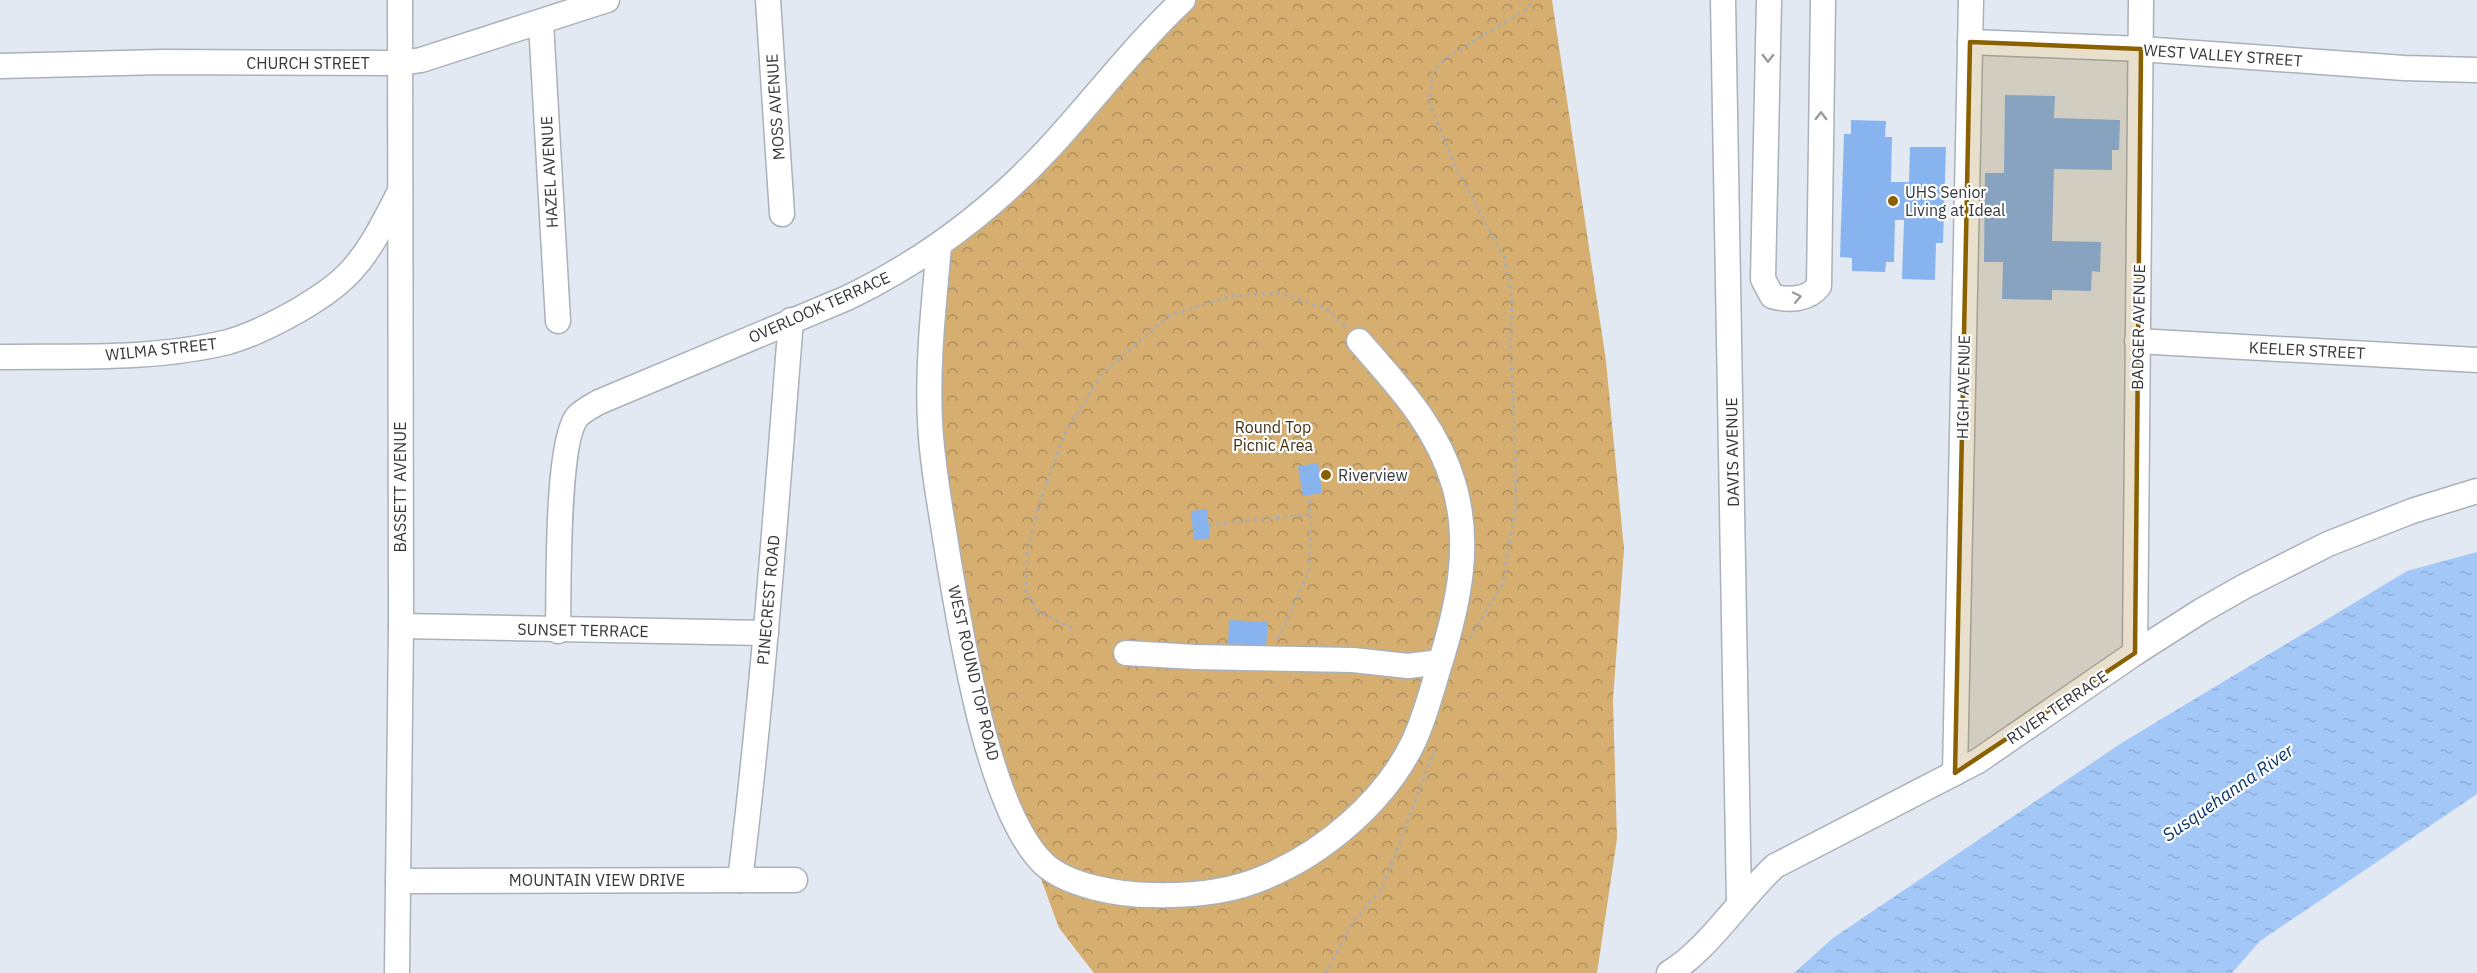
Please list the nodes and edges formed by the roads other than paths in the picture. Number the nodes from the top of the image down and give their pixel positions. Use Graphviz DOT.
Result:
graph roads {
  1 [pos="400,0"];
  2 [pos="607,0"];
  3 [pos="768,0"];
  4 [pos="1183,0"];
  5 [pos="1723,0"];
  6 [pos="1769,0"];
  7 [pos="1823,0"];
  8 [pos="1971,0"];
  9 [pos="2141,0"];
  10 [pos="541,22"];
  11 [pos="1970,42"];
  12 [pos="2141,49"];
  13 [pos="400,63"];
  14 [pos="0,66"];
  15 [pos="2477,70"];
  16 [pos="401,190"];
  17 [pos="782,214"];
  18 [pos="939,246"];
  19 [pos="558,321"];
  20 [pos="791,321"];
  21 [pos="2138,341"];
  22 [pos="1359,342"];
  23 [pos="0,357"];
  24 [pos="2477,360"];
  25 [pos="2477,490"];
  26 [pos="401,626"];
  27 [pos="558,631"];
  28 [pos="766,633"];
  29 [pos="1126,653"];
  30 [pos="2136,653"];
  31 [pos="1443,654"];
  32 [pos="1955,773"];
  33 [pos="740,880"];
  34 [pos="795,880"];
  35 [pos="398,881"];
  36 [pos="1739,903"];
  37 [pos="397,973"];
  38 [pos="1669,973"];
  1 -- 13 [label="street, BASSETT AVENUE"];
  2 -- 10 [label="street, CHURCH STREET"];
  3 -- 17 [label="street, MOSS AVENUE"];
  4 -- 18 [label="street, OVERLOOK TERRACE"];
  5 -- 36 [label="street, DAVIS AVENUE"];
  6 -- 7 [label="street, one-way"];
  8 -- 11 [label="street, HIGH AVENUE"];
  9 -- 12 [label="street, BADGER AVENUE"];
  10 -- 13 [label="street, CHURCH STREET"];
  10 -- 19 [label="street, HAZEL AVENUE"];
  11 -- 12 [label="street, WEST VALLEY STREET"];
  11 -- 32 [label="street, HIGH AVENUE"];
  12 -- 15 [label="street, WEST VALLEY STREET"];
  12 -- 21 [label="street, BADGER AVENUE"];
  13 -- 14 [label="street, CHURCH STREET"];
  13 -- 16 [label="street, BASSETT AVENUE"];
  16 -- 23 [label="street, WILMA STREET"];
  16 -- 26 [label="street, BASSETT AVENUE"];
  18 -- 20 [label="street, OVERLOOK TERRACE"];
  18 -- 31 [label="street, WEST ROUND TOP ROAD"];
  20 -- 27 [label="street, OVERLOOK TERRACE"];
  20 -- 28 [label="street, PINECREST ROAD"];
  21 -- 24 [label="street, KEELER STREET"];
  21 -- 30 [label="street, BADGER AVENUE"];
  22 -- 31 [label="street, WEST ROUND TOP ROAD"];
  25 -- 30 [label="street, RIVER TERRACE"];
  26 -- 27 [label="street, SUNSET TERRACE"];
  26 -- 35 [label="street, BASSETT AVENUE"];
  27 -- 28 [label="street, SUNSET TERRACE"];
  28 -- 33 [label="street, PINECREST ROAD"];
  29 -- 31 [label="street"];
  30 -- 32 [label="street, RIVER TERRACE"];
  32 -- 36 [label="street, RIVER TERRACE"];
  33 -- 34 [label="street, MOUNTAIN VIEW DRIVE"];
  33 -- 35 [label="street, MOUNTAIN VIEW DRIVE"];
  35 -- 37 [label="street, BASSETT AVENUE"];
  36 -- 38 [label="street, RIVER TERRACE"];
}
